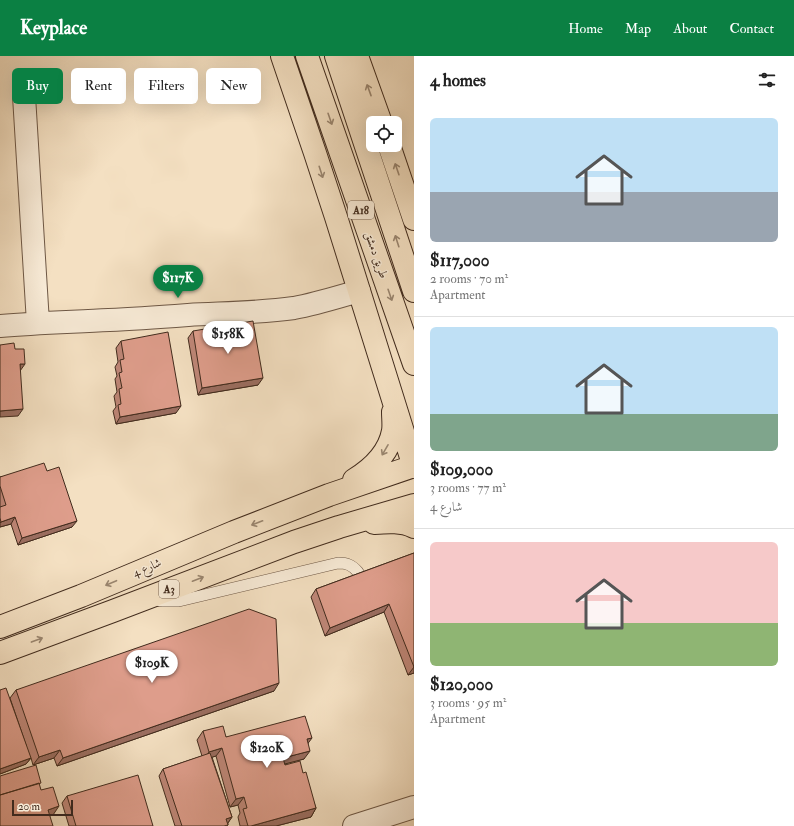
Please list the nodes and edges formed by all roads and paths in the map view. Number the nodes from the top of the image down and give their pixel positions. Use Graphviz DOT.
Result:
graph roads {
  1 [pos="282,56"];
  2 [pos="307,56"];
  3 [pos="336,56"];
  4 [pos="357,56"];
  5 [pos="24,104"];
  6 [pos="378,116"];
  7 [pos="390,152"];
  8 [pos="414,219"];
  9 [pos="359,291"];
  10 [pos="414,291"];
  11 [pos="38,323"];
  12 [pos="0,326"];
  13 [pos="377,349"];
  14 [pos="414,364"];
  15 [pos="414,378"];
  16 [pos="393,399"];
  17 [pos="414,466"];
  18 [pos="329,495"];
  19 [pos="414,505"];
  20 [pos="339,527"];
  21 [pos="414,527"];
  22 [pos="358,572"];
  23 [pos="146,598"];
  24 [pos="0,627"];
  25 [pos="0,653"];
  26 [pos="414,807"];
  27 [pos="354,826"];
  1 -- 9 [label="highway, one-way"];
  2 -- 14 [label="highway, طريق دمشق / A18, one-way"];
  10 -- 3 [label="highway, طريق دمشق / A18, one-way"];
  6 -- 4 [label="highway, one-way"];
  5 -- 11 [label="street"];
  8 -- 7 [label="highway, one-way"];
  9 -- 11 [label="street"];
  9 -- 13 [label="highway"];
  11 -- 12 [label="street"];
  13 -- 15 [label="highway"];
  13 -- 16 [label="highway"];
  16 -- 17 [label="highway"];
  16 -- 18 [label="highway, one-way"];
  17 -- 18 [label="highway, A3"];
  18 -- 24 [label="highway, شارع 4 / A3, one-way"];
  19 -- 20 [label="highway, A3"];
  20 -- 21 [label="highway"];
  23 -- 20 [label="highway, A3, one-way"];
  22 -- 23 [label="lane"];
  25 -- 23 [label="highway, A3, one-way"];
  26 -- 27 [label="street"];
}
